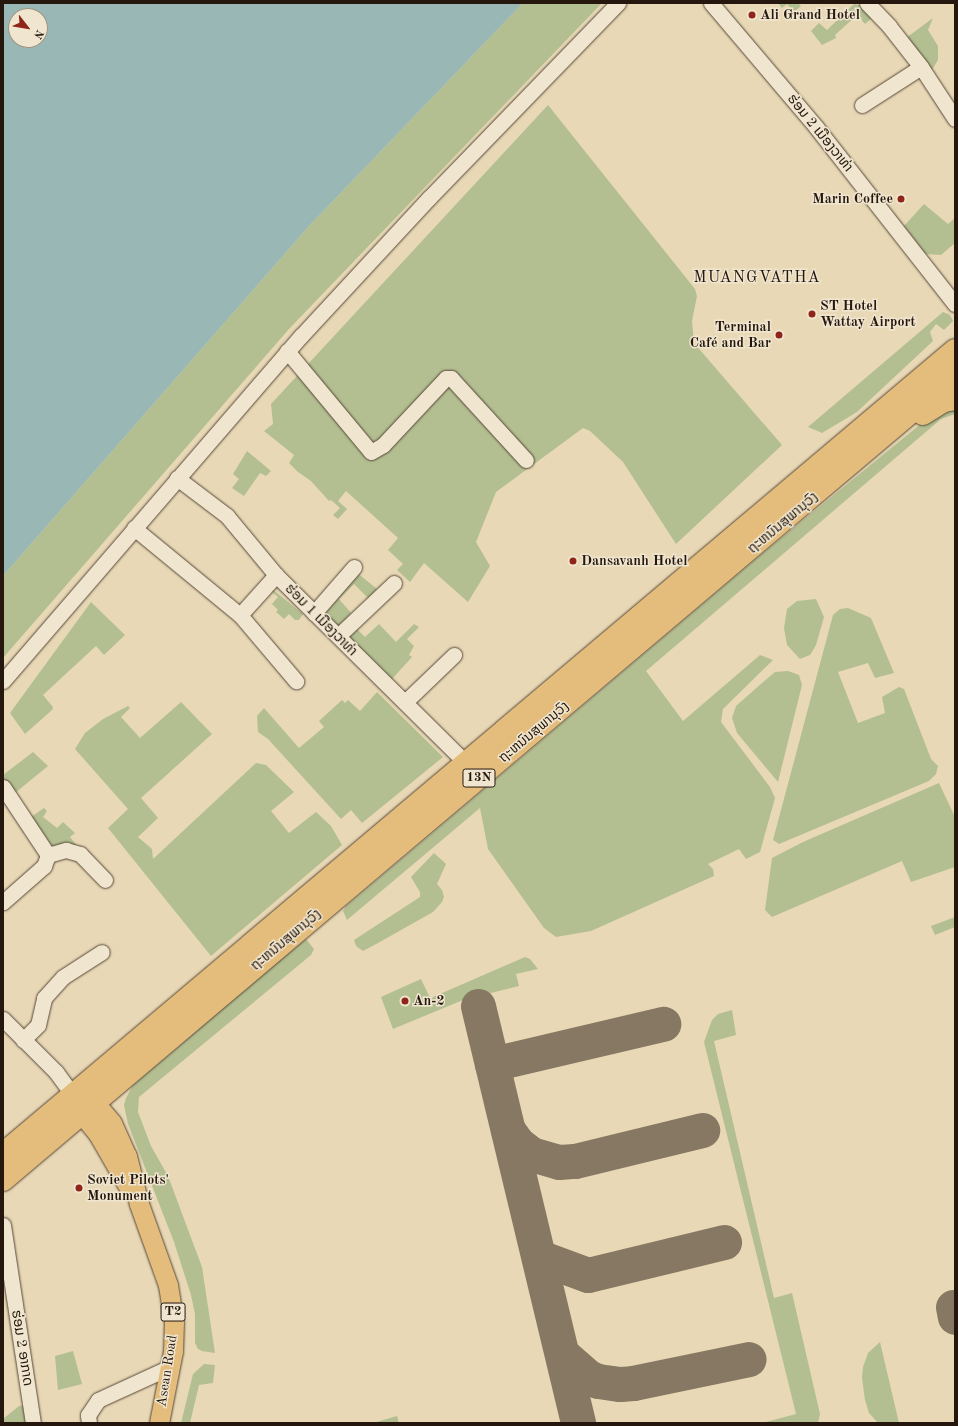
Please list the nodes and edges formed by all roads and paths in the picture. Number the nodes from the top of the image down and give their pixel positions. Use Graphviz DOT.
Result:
graph roads {
  1 [pos="618,3"];
  2 [pos="711,3"];
  3 [pos="867,3"];
  4 [pos="921,67"];
  5 [pos="862,105"];
  6 [pos="955,119"];
  7 [pos="955,304"];
  8 [pos="955,350"];
  9 [pos="287,351"];
  10 [pos="955,375"];
  11 [pos="955,399"];
  12 [pos="526,460"];
  13 [pos="177,478"];
  14 [pos="825,487"];
  15 [pos="134,528"];
  16 [pos="354,567"];
  17 [pos="276,575"];
  18 [pos="394,583"];
  19 [pos="314,613"];
  20 [pos="240,615"];
  21 [pos="338,636"];
  22 [pos="454,655"];
  23 [pos="3,681"];
  24 [pos="296,681"];
  25 [pos="405,702"];
  26 [pos="466,763"];
  27 [pos="3,787"];
  28 [pos="48,855"];
  29 [pos="105,880"];
  30 [pos="3,902"];
  31 [pos="102,952"];
  32 [pos="3,1019"];
  33 [pos="23,1040"];
  34 [pos="80,1099"];
  35 [pos="3,1154"];
  36 [pos="3,1180"];
  37 [pos="3,1225"];
  38 [pos="170,1367"];
  39 [pos="33,1423"];
  40 [pos="88,1423"];
  41 [pos="158,1423"];
  1 -- 9 [label="street"];
  2 -- 7 [label="street, ຮ່ອມ 2 ເມືອງວາທ່າ"];
  3 -- 4 [label="street"];
  4 -- 5 [label="street"];
  4 -- 6 [label="street"];
  8 -- 26 [label="highway, ຖະຫນົນສຸພານຸວົງ / 13N"];
  9 -- 12 [label="street"];
  9 -- 13 [label="street"];
  10 -- 14 [label="highway, ຖະຫນົນສຸພານຸວົງ / 13N"];
  11 -- 14 [label="highway"];
  13 -- 15 [label="street"];
  13 -- 17 [label="street, ຮ່ອມ 1 ເມືອງວາທ່າ"];
  14 -- 34 [label="highway, ຖະຫນົນສຸພານຸວົງ / 13N"];
  15 -- 20 [label="street"];
  15 -- 23 [label="street"];
  16 -- 19 [label="street"];
  17 -- 19 [label="street, ຮ່ອມ 1 ເມືອງວາທ່າ"];
  17 -- 20 [label="street"];
  18 -- 21 [label="street"];
  19 -- 21 [label="street, ຮ່ອມ 1 ເມືອງວາທ່າ"];
  20 -- 24 [label="street"];
  21 -- 25 [label="street, ຮ່ອມ 1 ເມືອງວາທ່າ"];
  22 -- 25 [label="street"];
  25 -- 26 [label="street, ຮ່ອມ 1 ເມືອງວາທ່າ"];
  26 -- 34 [label="highway, ຖະຫນົນສຸພານຸວົງ / 13N"];
  27 -- 28 [label="street"];
  28 -- 29 [label="street"];
  28 -- 30 [label="street"];
  31 -- 33 [label="street"];
  32 -- 33 [label="street"];
  33 -- 34 [label="street"];
  34 -- 35 [label="highway, ຖະຫນົນສຸພານຸວົງ / 13N"];
  34 -- 36 [label="highway, ຖະຫນົນສຸພານຸວົງ / 13N"];
  34 -- 38 [label="main road, Asean Road / T2"];
  37 -- 39 [label="street, ຮ່ອມ 2 ອາກາດ"];
  38 -- 40 [label="street"];
  38 -- 41 [label="main road, Asean Road / T2"];
}
